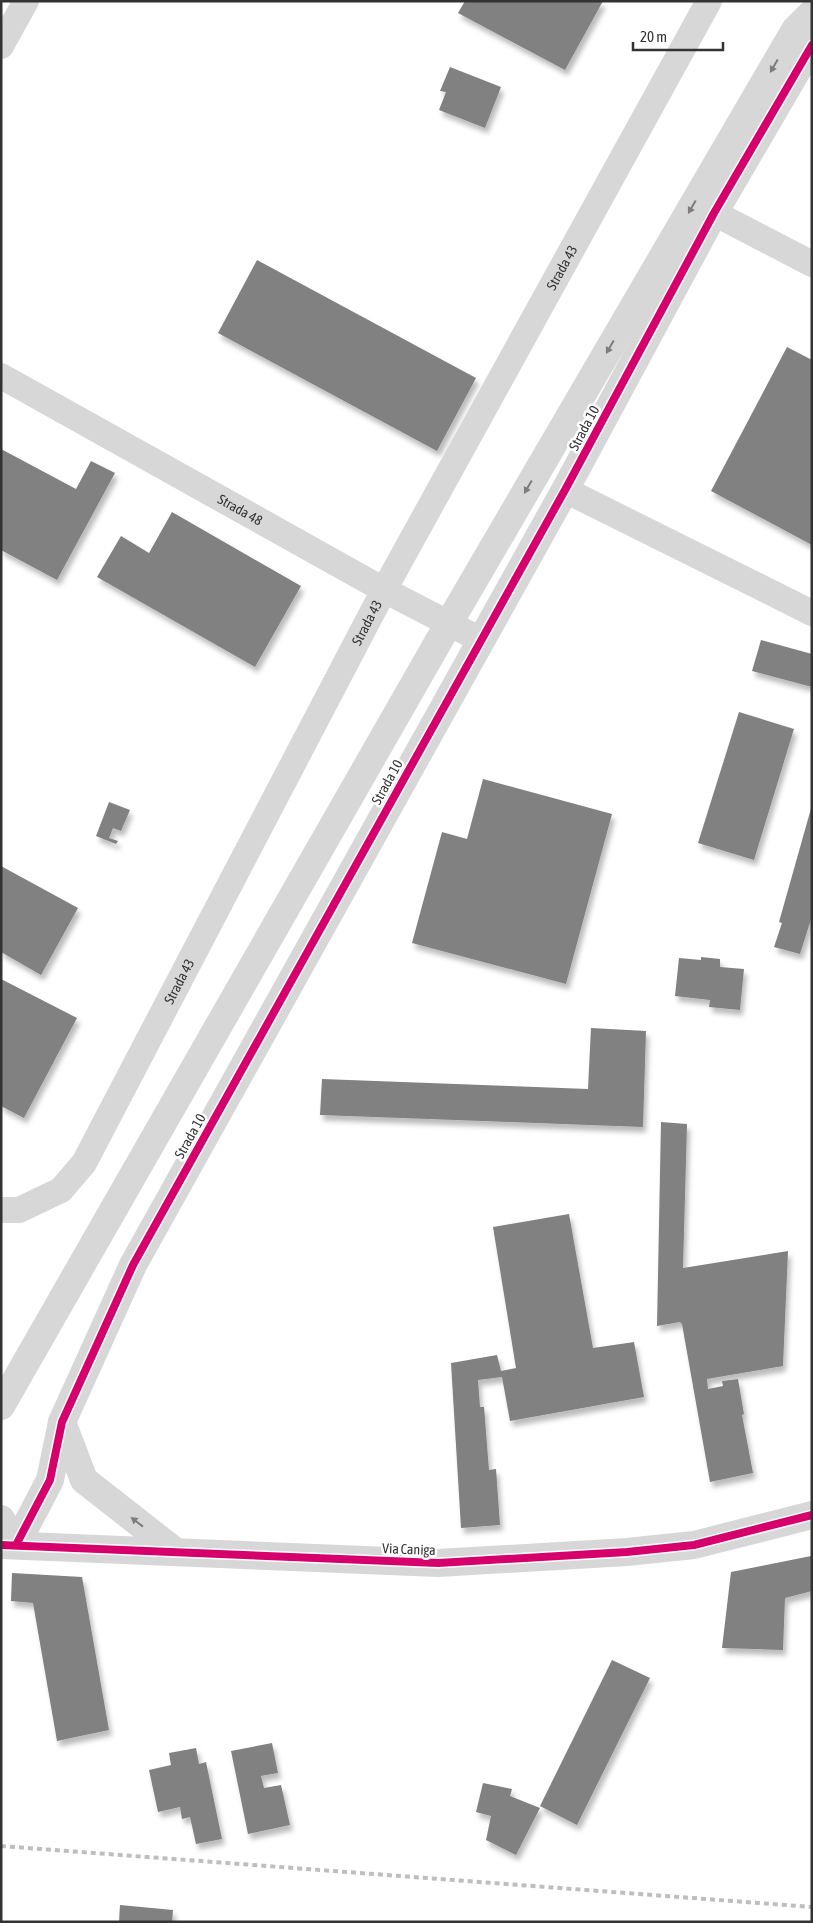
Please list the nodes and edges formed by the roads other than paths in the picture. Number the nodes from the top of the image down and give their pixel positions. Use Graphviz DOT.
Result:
graph roads {
  1 [pos="26,1"];
  2 [pos="709,1"];
  3 [pos="812,13"];
  4 [pos="812,45"];
  5 [pos="1,46"];
  6 [pos="714,213"];
  7 [pos="812,264"];
  8 [pos="1,376"];
  9 [pos="565,490"];
  10 [pos="384,590"];
  11 [pos="812,613"];
  12 [pos="449,623"];
  13 [pos="481,640"];
  14 [pos="1,1210"];
  15 [pos="1,1406"];
  16 [pos="62,1422"];
  17 [pos="812,1515"];
  18 [pos="1,1519"];
  19 [pos="9,1545"];
  20 [pos="176,1552"];
  1 -- 5 [label="street"];
  2 -- 10 [label="street, Strada 43"];
  3 -- 12 [label="street, Strada 10, one-way"];
  4 -- 6 [label="street, Strada 10"];
  6 -- 7 [label="street"];
  6 -- 9 [label="street, Strada 10"];
  8 -- 10 [label="street, Strada 48"];
  9 -- 11 [label="street"];
  9 -- 13 [label="street, Strada 10"];
  10 -- 12 [label="street, Strada 48"];
  10 -- 14 [label="street, Strada 43"];
  12 -- 13 [label="street, Strada 48"];
  12 -- 15 [label="street, Strada 10"];
  13 -- 16 [label="street, Strada 10"];
  16 -- 19 [label="street, Strada 10"];
  20 -- 16 [label="street, one-way"];
  17 -- 20 [label="street, Via Caniga"];
  18 -- 19 [label="street"];
  19 -- 20 [label="street, Via Caniga"];
}
